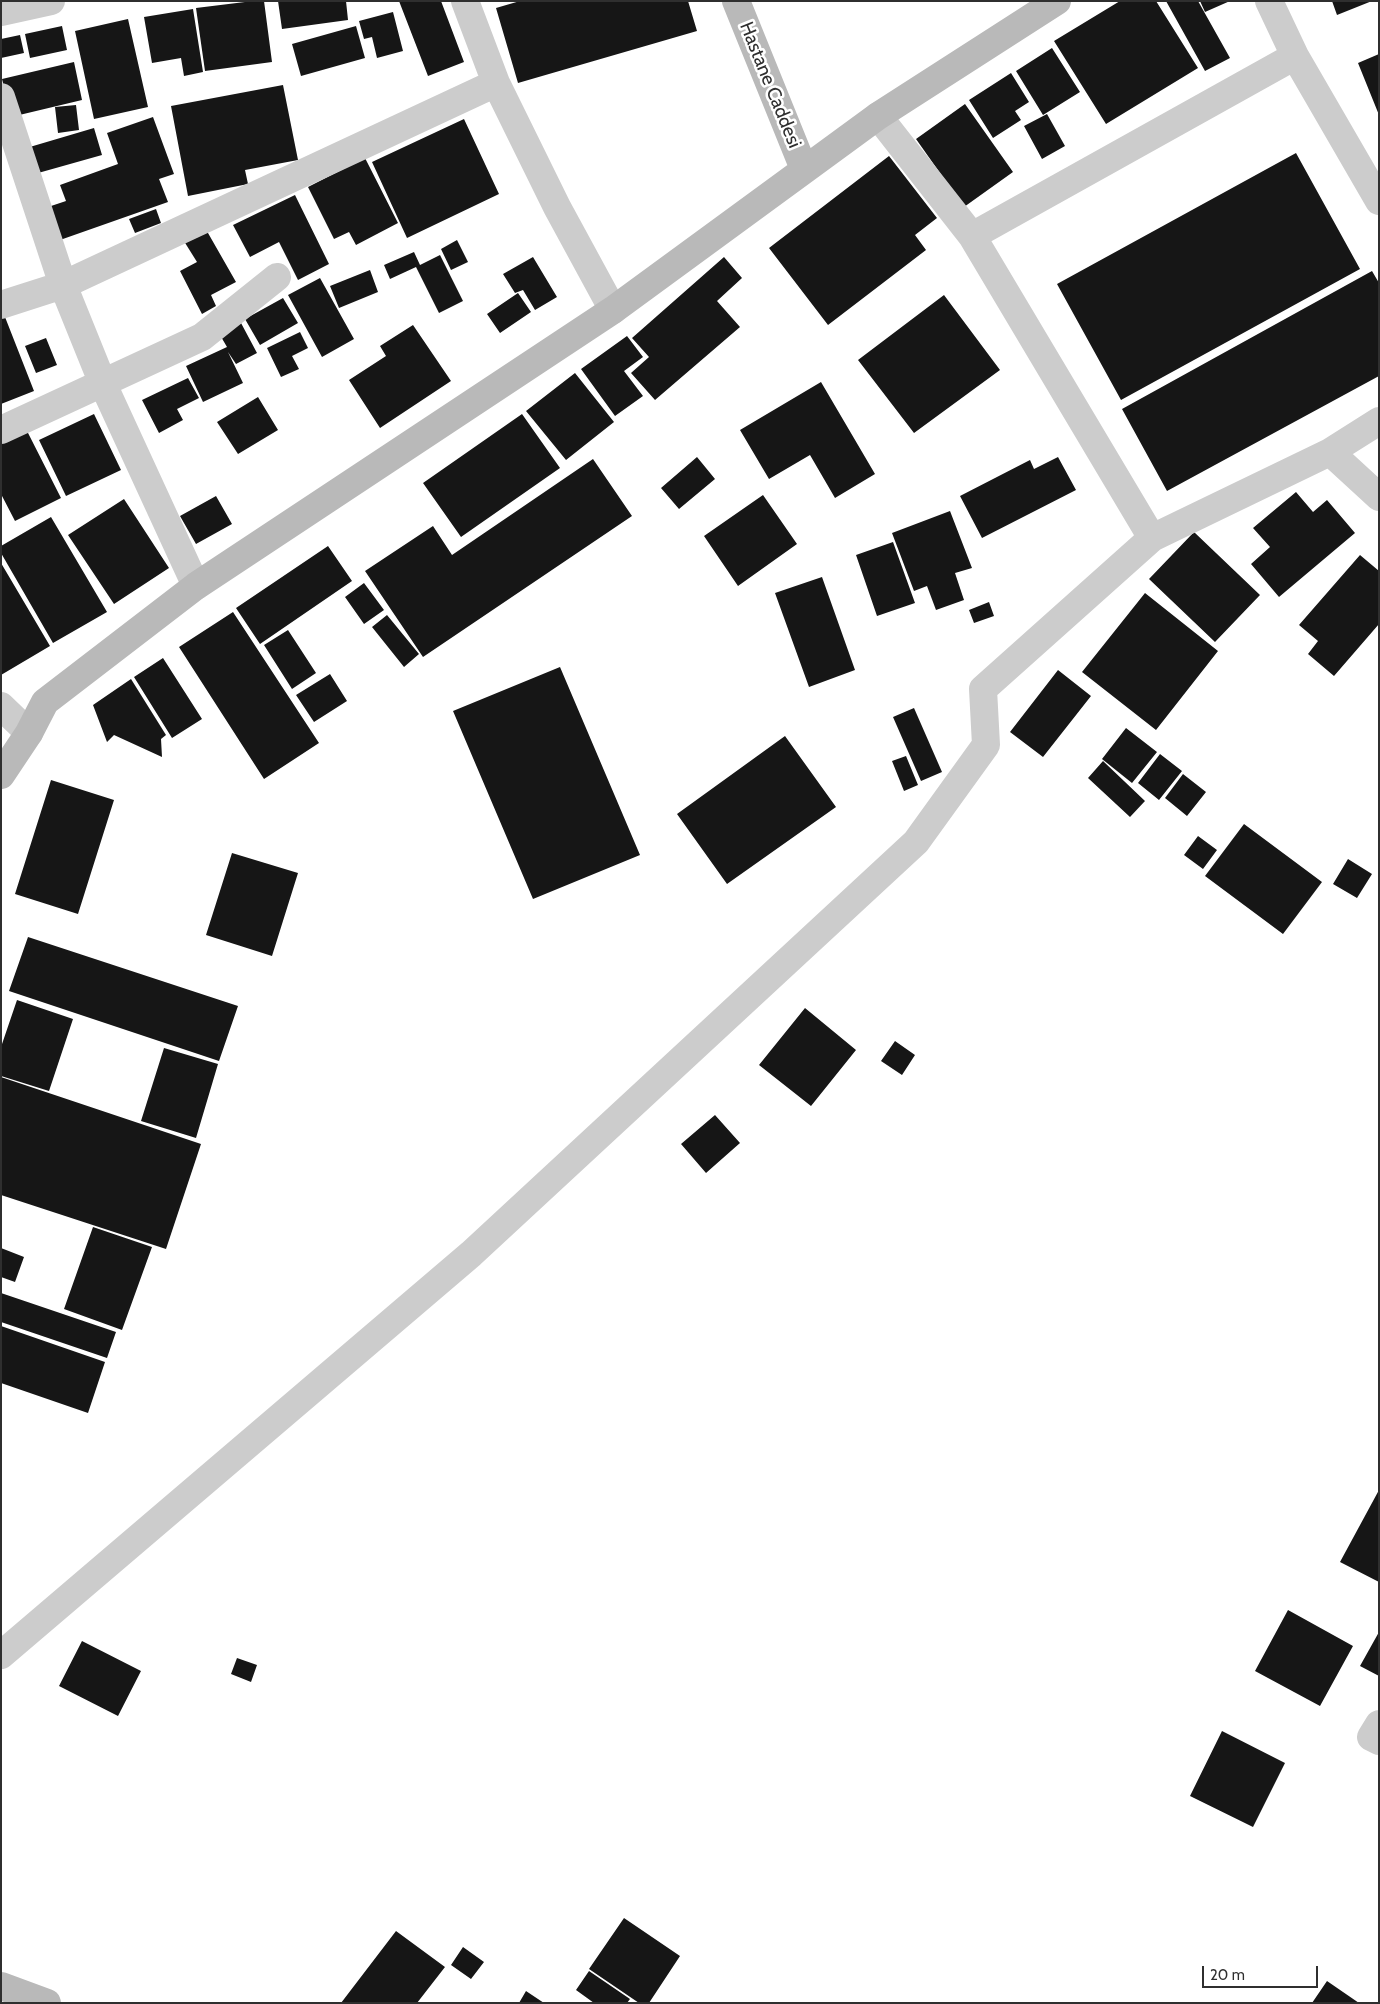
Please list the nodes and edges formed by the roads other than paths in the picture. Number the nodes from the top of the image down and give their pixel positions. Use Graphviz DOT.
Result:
graph roads {
  1 [pos="51,1"];
  2 [pos="466,1"];
  3 [pos="736,1"];
  4 [pos="1057,1"];
  5 [pos="1269,1"];
  6 [pos="1,12"];
  7 [pos="1295,56"];
  8 [pos="496,84"];
  9 [pos="1,97"];
  10 [pos="878,116"];
  11 [pos="804,169"];
  12 [pos="1379,202"];
  13 [pos="972,236"];
  14 [pos="277,277"];
  15 [pos="63,285"];
  16 [pos="1,305"];
  17 [pos="613,310"];
  18 [pos="103,384"];
  19 [pos="1379,421"];
  20 [pos="1,430"];
  21 [pos="1330,452"];
  22 [pos="1379,497"];
  23 [pos="1152,538"];
  24 [pos="196,586"];
  25 [pos="1,706"];
  26 [pos="29,734"];
  27 [pos="1,775"];
  28 [pos="1,1655"];
  29 [pos="1379,1724"];
  30 [pos="1379,1741"];
  31 [pos="1,1986"];
  32 [pos="47,2003"];
  1 -- 6 [label="street"];
  2 -- 8 [label="street"];
  3 -- 11 [label="street, Hastane Caddesi"];
  4 -- 10 [label="street"];
  5 -- 7 [label="street"];
  7 -- 12 [label="street"];
  7 -- 13 [label="street"];
  8 -- 15 [label="street"];
  8 -- 17 [label="street"];
  9 -- 15 [label="street"];
  10 -- 11 [label="street"];
  10 -- 13 [label="street"];
  11 -- 17 [label="street"];
  13 -- 23 [label="street"];
  14 -- 18 [label="street"];
  15 -- 16 [label="street"];
  15 -- 18 [label="street"];
  17 -- 24 [label="street"];
  18 -- 20 [label="street"];
  18 -- 24 [label="street"];
  19 -- 21 [label="street"];
  21 -- 22 [label="street"];
  21 -- 23 [label="street"];
  23 -- 28 [label="street"];
  24 -- 26 [label="street"];
  25 -- 26 [label="street"];
  26 -- 27 [label="street"];
  29 -- 30 [label="street"];
  31 -- 32 [label="street"];
}
